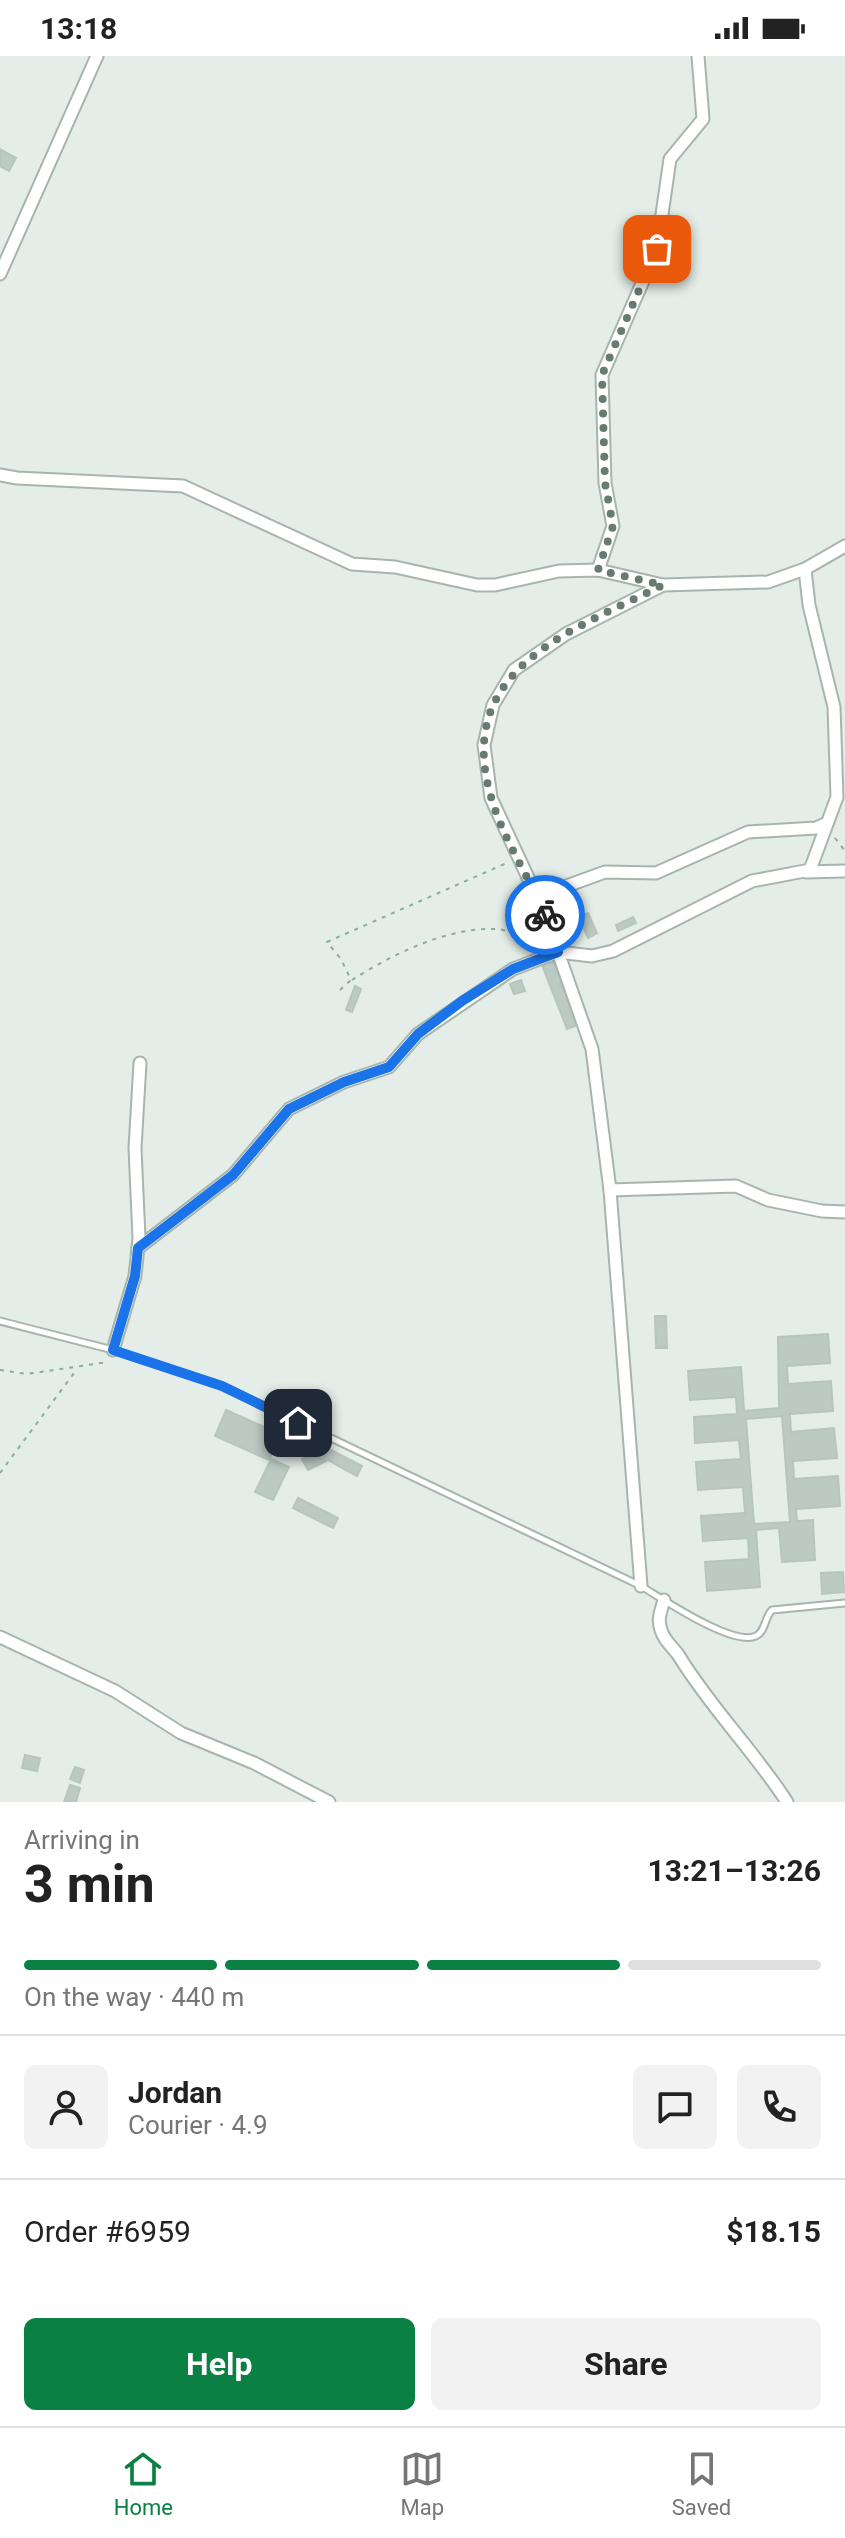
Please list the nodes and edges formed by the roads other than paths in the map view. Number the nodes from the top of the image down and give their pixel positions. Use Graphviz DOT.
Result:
graph roads {
  1 [pos="97,56"];
  2 [pos="698,56"];
  3 [pos="0,274"];
  4 [pos="0,475"];
  5 [pos="845,546"];
  6 [pos="805,569"];
  7 [pos="598,570"];
  8 [pos="663,585"];
  9 [pos="827,823"];
  10 [pos="845,871"];
  11 [pos="806,872"];
  12 [pos="544,912"];
  13 [pos="556,947"];
  14 [pos="140,1063"];
  15 [pos="610,1190"];
  16 [pos="845,1212"];
  17 [pos="138,1248"];
  18 [pos="0,1321"];
  19 [pos="113,1350"];
  20 [pos="641,1586"];
  21 [pos="664,1600"];
  22 [pos="845,1603"];
  23 [pos="0,1637"];
  24 [pos="329,1802"];
  25 [pos="787,1802"];
  1 -- 3 [label="street"];
  2 -- 7 [label="street"];
  4 -- 7 [label="street"];
  5 -- 6 [label="street"];
  6 -- 8 [label="street"];
  6 -- 9 [label="street"];
  7 -- 8 [label="street"];
  8 -- 12 [label="street"];
  9 -- 11 [label="street"];
  9 -- 12 [label="street"];
  10 -- 11 [label="street"];
  11 -- 13 [label="street"];
  12 -- 13 [label="street"];
  13 -- 15 [label="street"];
  13 -- 17 [label="street"];
  14 -- 17 [label="street"];
  15 -- 16 [label="street"];
  15 -- 20 [label="street"];
  17 -- 19 [label="street"];
  18 -- 19 [label="lane"];
  19 -- 20 [label="lane"];
  20 -- 21 [label="lane"];
  21 -- 22 [label="lane"];
  21 -- 25 [label="street"];
  23 -- 24 [label="street"];
}
